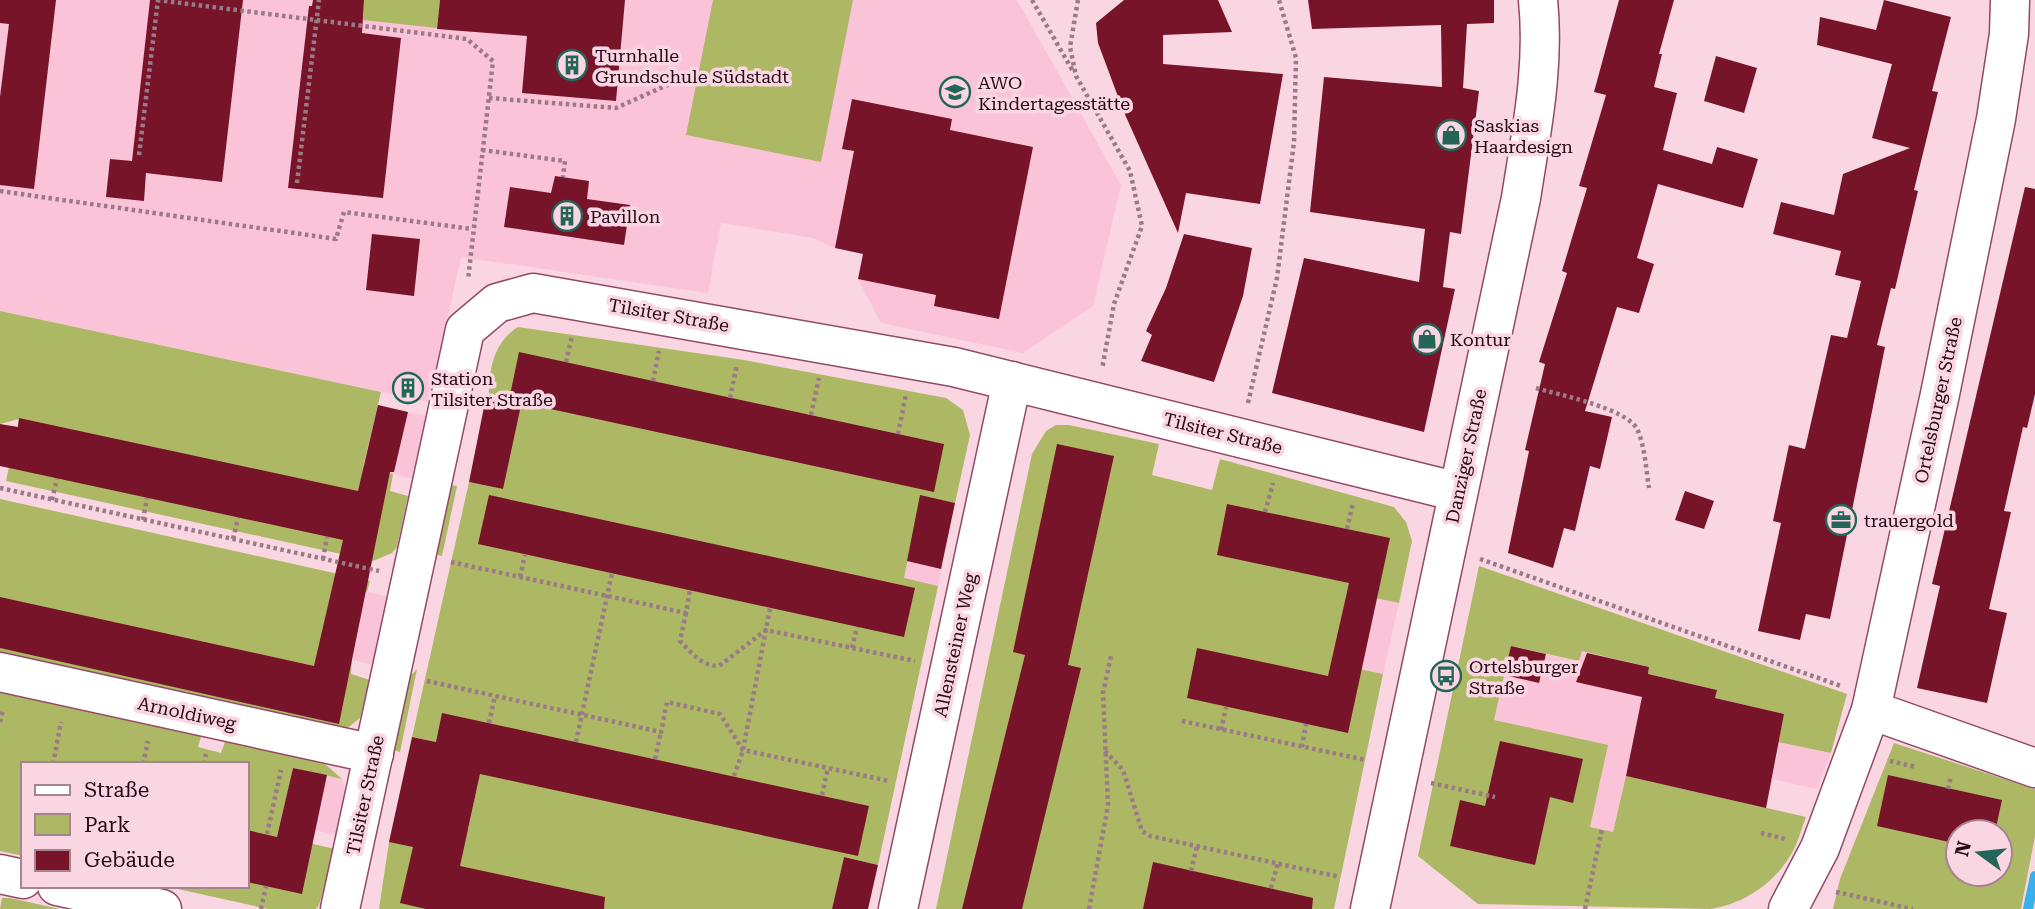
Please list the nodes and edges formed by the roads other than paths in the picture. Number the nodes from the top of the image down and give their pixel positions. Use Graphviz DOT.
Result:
graph roads {
  1 [pos="1538,0"];
  2 [pos="2010,0"];
  3 [pos="1012,382"];
  4 [pos="1458,492"];
  5 [pos="0,672"];
  6 [pos="1871,710"];
  7 [pos="374,754"];
  8 [pos="2035,768"];
  9 [pos="0,874"];
  10 [pos="21,879"];
  11 [pos="66,888"];
  12 [pos="1372,897"];
  13 [pos="1794,897"];
  14 [pos="162,909"];
  15 [pos="340,909"];
  16 [pos="898,909"];
  1 -- 4 [label="street, Danziger Straße"];
  2 -- 6 [label="street, Ortelsburger Straße"];
  3 -- 4 [label="street, Tilsiter Straße"];
  3 -- 7 [label="street, Tilsiter Straße"];
  3 -- 16 [label="street, Allensteiner Weg"];
  4 -- 12 [label="street, Danziger Straße"];
  5 -- 7 [label="street, Arnoldiweg"];
  6 -- 8 [label="street"];
  6 -- 13 [label="street, Ortelsburger Straße"];
  7 -- 15 [label="street, Tilsiter Straße"];
  9 -- 10 [label="street"];
  11 -- 14 [label="street"];
}
